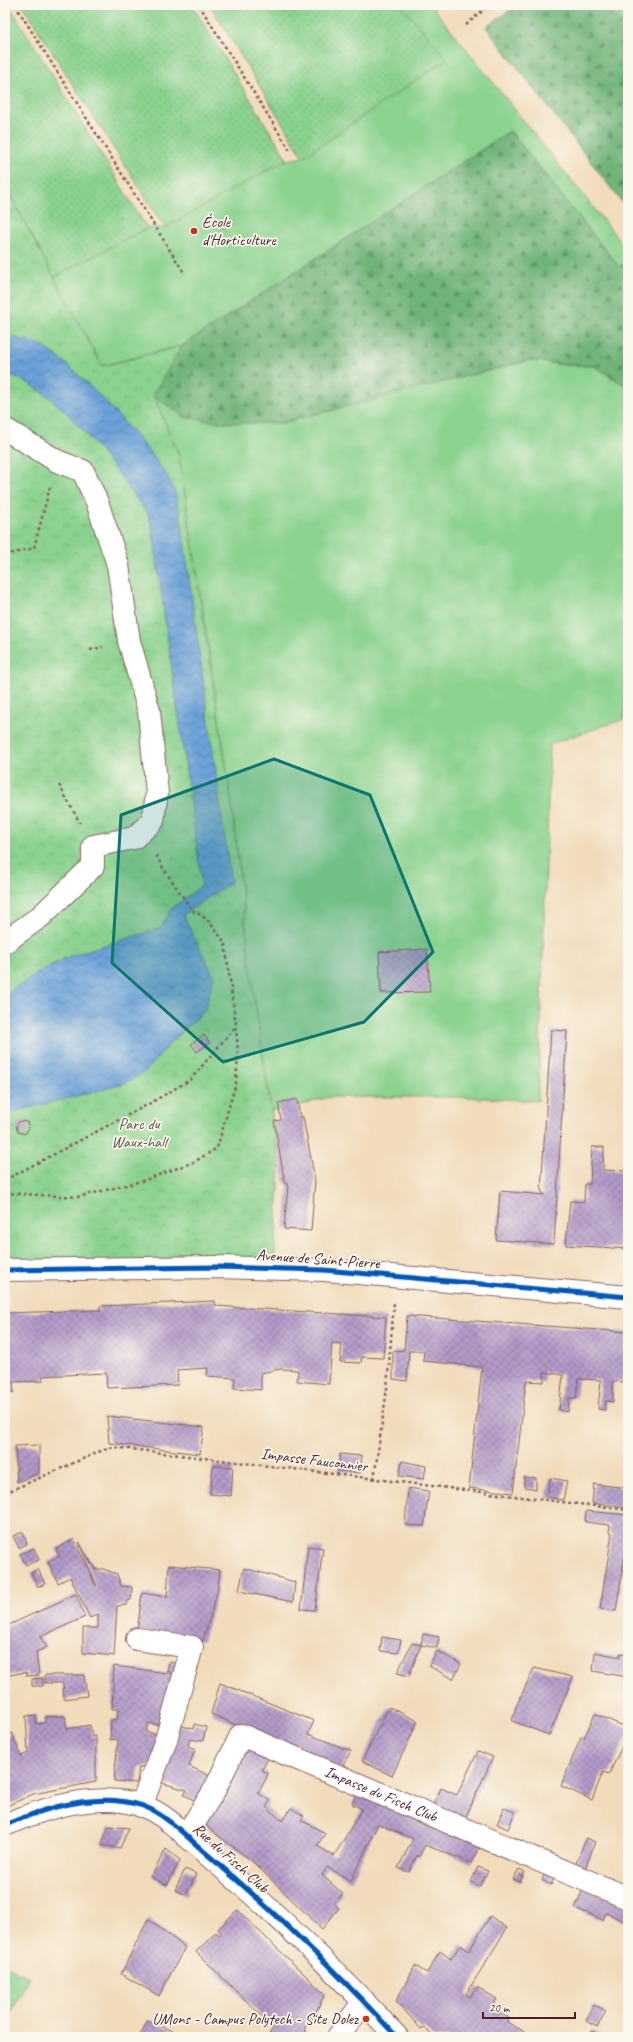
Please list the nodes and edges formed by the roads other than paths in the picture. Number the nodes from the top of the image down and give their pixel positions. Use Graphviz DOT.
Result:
graph roads {
  1 [pos="5,430"];
  2 [pos="5,942"];
  3 [pos="5,1270"];
  4 [pos="628,1297"];
  5 [pos="137,1639"];
  6 [pos="141,1806"];
  7 [pos="5,1825"];
  8 [pos="186,1836"];
  9 [pos="628,1898"];
  10 [pos="364,2001"];
  11 [pos="338,2037"];
  12 [pos="397,2037"];
  1 -- 2 [label="street"];
  3 -- 4 [label="street, Avenue de Saint-Pierre"];
  5 -- 6 [label="street"];
  6 -- 7 [label="street, Rue du Fisch Club"];
  6 -- 8 [label="street, Rue du Fisch Club"];
  8 -- 9 [label="street, Impasse du Fisch Club"];
  8 -- 10 [label="street, Rue du Fisch Club"];
  10 -- 11 [label="street"];
  10 -- 12 [label="street, Rue du Fisch Club"];
}
